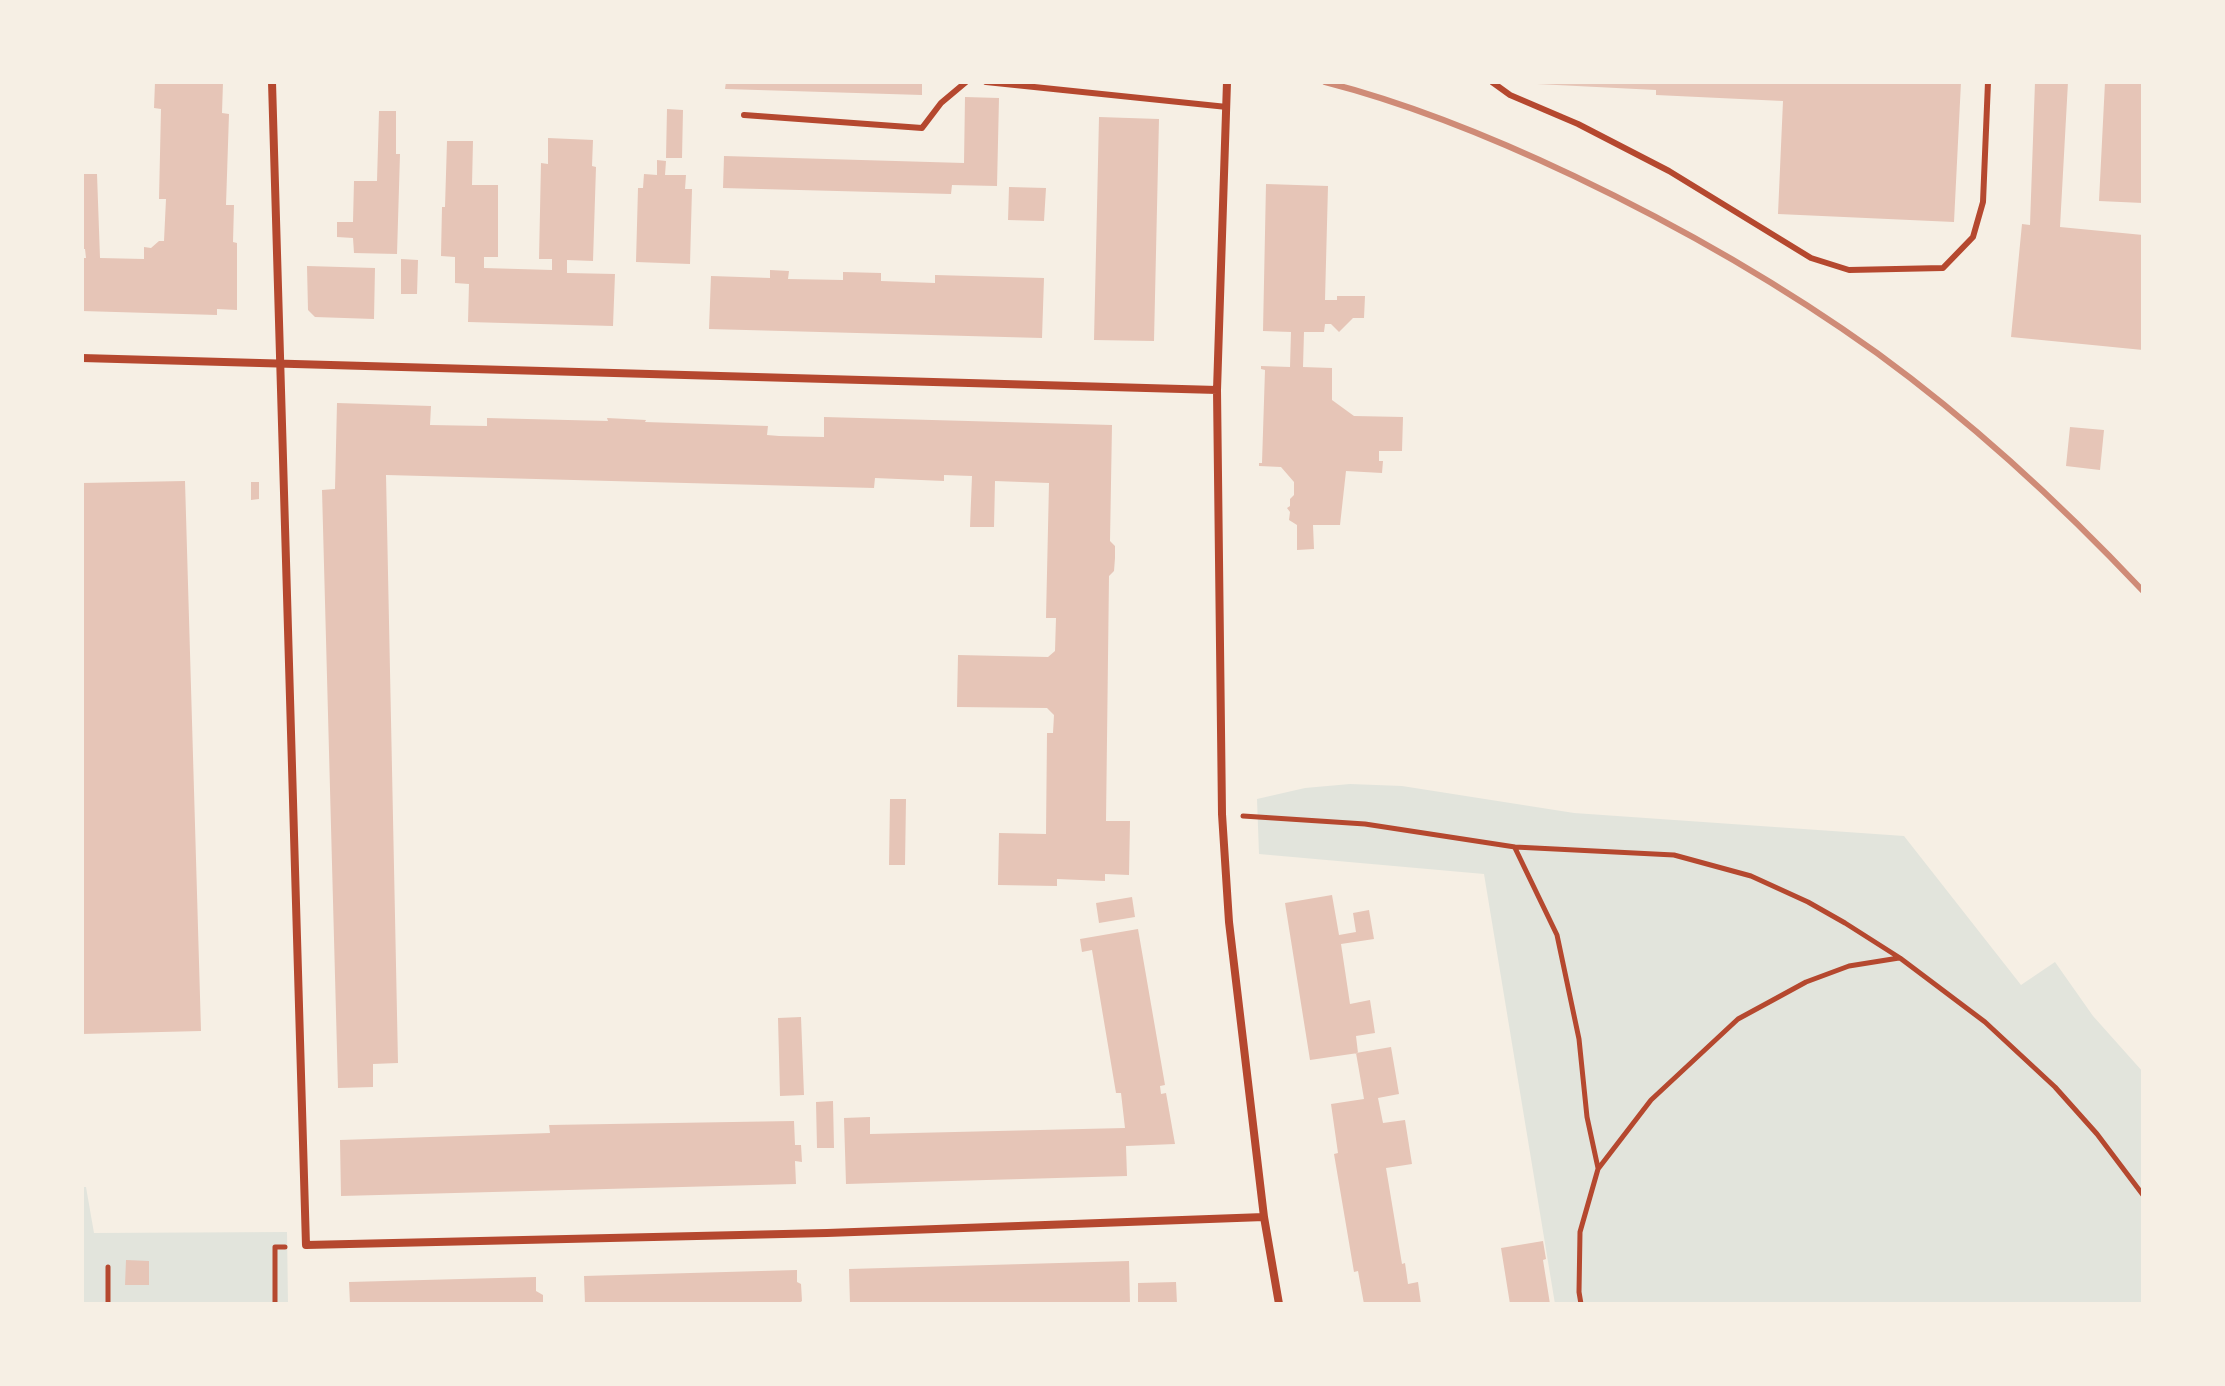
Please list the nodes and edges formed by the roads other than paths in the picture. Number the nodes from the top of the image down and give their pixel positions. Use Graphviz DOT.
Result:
graph roads {
  1 [pos="272,82"];
  2 [pos="966,82"];
  3 [pos="986,82"];
  4 [pos="1227,82"];
  5 [pos="1492,82"];
  6 [pos="1988,82"];
  7 [pos="1227,107"];
  8 [pos="744,115"];
  9 [pos="82,358"];
  10 [pos="279,363"];
  11 [pos="1217,390"];
  12 [pos="1264,1217"];
  13 [pos="1279,1304"];
  1 -- 10 [label="street"];
  2 -- 8 [label="lane"];
  3 -- 7 [label="lane"];
  4 -- 7 [label="street"];
  5 -- 6 [label="lane"];
  7 -- 11 [label="street"];
  9 -- 10 [label="street"];
  10 -- 11 [label="street"];
  10 -- 12 [label="street"];
  11 -- 12 [label="street"];
  12 -- 13 [label="street"];
}
